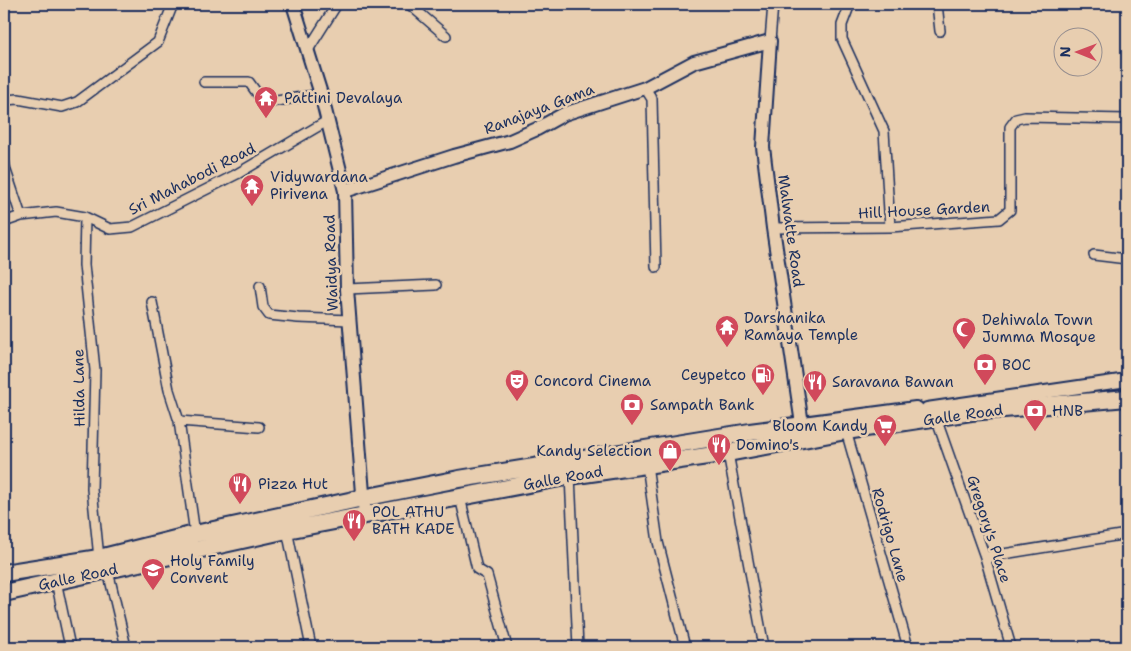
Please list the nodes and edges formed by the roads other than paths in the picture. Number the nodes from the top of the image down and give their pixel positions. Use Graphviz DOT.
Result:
graph roads {
  1 [pos="173,4"];
  2 [pos="293,4"];
  3 [pos="337,4"];
  4 [pos="409,4"];
  5 [pos="772,4"];
  6 [pos="850,4"];
  7 [pos="937,4"];
  8 [pos="940,31"];
  9 [pos="446,36"];
  10 [pos="770,41"];
  11 [pos="308,50"];
  12 [pos="204,82"];
  13 [pos="645,88"];
  14 [pos="320,94"];
  15 [pos="4,110"];
  16 [pos="1127,120"];
  17 [pos="327,121"];
  18 [pos="4,161"];
  19 [pos="345,191"];
  20 [pos="21,216"];
  21 [pos="85,217"];
  22 [pos="4,222"];
  23 [pos="890,227"];
  24 [pos="773,228"];
  25 [pos="1094,255"];
  26 [pos="1127,260"];
  27 [pos="656,266"];
  28 [pos="436,284"];
  29 [pos="260,286"];
  30 [pos="348,289"];
  31 [pos="152,302"];
  32 [pos="350,320"];
  33 [pos="1127,380"];
  34 [pos="1127,389"];
  35 [pos="1127,398"];
  36 [pos="1127,404"];
  37 [pos="971,409"];
  38 [pos="928,417"];
  39 [pos="179,421"];
  40 [pos="802,424"];
  41 [pos="259,427"];
  42 [pos="846,431"];
  43 [pos="728,453"];
  44 [pos="647,465"];
  45 [pos="570,476"];
  46 [pos="460,497"];
  47 [pos="364,498"];
  48 [pos="365,516"];
  49 [pos="287,530"];
  50 [pos="195,534"];
  51 [pos="1127,534"];
  52 [pos="985,557"];
  53 [pos="103,564"];
  54 [pos="4,571"];
  55 [pos="56,581"];
  56 [pos="4,593"];
  57 [pos="70,647"];
  58 [pos="126,647"];
  59 [pos="311,647"];
  60 [pos="507,647"];
  61 [pos="578,647"];
  62 [pos="685,647"];
  63 [pos="764,647"];
  64 [pos="908,647"];
  65 [pos="1010,647"];
  1 -- 15 [label="street"];
  2 -- 11 [label="street, Waidya Road"];
  3 -- 11 [label="street"];
  4 -- 9 [label="street"];
  5 -- 10 [label="street"];
  6 -- 23 [label="street"];
  7 -- 8 [label="street"];
  10 -- 13 [label="street, Ranajaya Gama"];
  10 -- 24 [label="street, Malwatte Road"];
  11 -- 14 [label="street, Waidya Road"];
  12 -- 14 [label="street"];
  13 -- 19 [label="street, Ranajaya Gama"];
  13 -- 27 [label="street"];
  14 -- 17 [label="street, Waidya Road"];
  16 -- 23 [label="street, Hill House Garden"];
  17 -- 19 [label="street, Waidya Road"];
  17 -- 21 [label="street, Sri Mahabodi Road"];
  18 -- 20 [label="street"];
  19 -- 30 [label="street, Waidya Road"];
  20 -- 21 [label="street, Sri Mahabodi Road"];
  20 -- 22 [label="street, Sri Mahabodi Road"];
  21 -- 53 [label="street, Hilda Lane"];
  23 -- 24 [label="street, Hill House Garden"];
  24 -- 40 [label="street, Malwatte Road"];
  25 -- 26 [label="street"];
  28 -- 30 [label="street"];
  29 -- 32 [label="street"];
  30 -- 32 [label="street, Waidya Road"];
  31 -- 39 [label="street"];
  32 -- 47 [label="street, Waidya Road"];
  33 -- 38 [label="street"];
  34 -- 37 [label="highway, Galle Road"];
  35 -- 37 [label="highway, Galle Road"];
  36 -- 38 [label="street"];
  37 -- 38 [label="highway, Galle Road"];
  38 -- 40 [label="highway, Galle Road"];
  38 -- 42 [label="highway, Galle Road"];
  38 -- 52 [label="street, Gregory's Place"];
  39 -- 41 [label="street"];
  39 -- 50 [label="street"];
  40 -- 47 [label="highway, Galle Road"];
  42 -- 43 [label="highway, Galle Road"];
  42 -- 64 [label="street, Rodrigo Lane"];
  43 -- 44 [label="highway, Galle Road"];
  43 -- 63 [label="street"];
  44 -- 45 [label="highway, Galle Road"];
  44 -- 62 [label="street"];
  45 -- 46 [label="highway, Galle Road"];
  45 -- 61 [label="street"];
  46 -- 48 [label="highway, Galle Road"];
  46 -- 60 [label="street"];
  47 -- 48 [label="street, Waidya Road"];
  47 -- 50 [label="highway, Galle Road"];
  48 -- 49 [label="highway, Galle Road"];
  49 -- 53 [label="highway, Galle Road"];
  49 -- 59 [label="street"];
  50 -- 53 [label="highway, Galle Road"];
  51 -- 52 [label="street"];
  52 -- 65 [label="street, Gregory's Place"];
  53 -- 54 [label="highway, Galle Road"];
  53 -- 55 [label="highway, Galle Road"];
  53 -- 58 [label="street, Hilda Lane"];
  55 -- 56 [label="highway, Galle Road"];
  55 -- 57 [label="street"];
}
